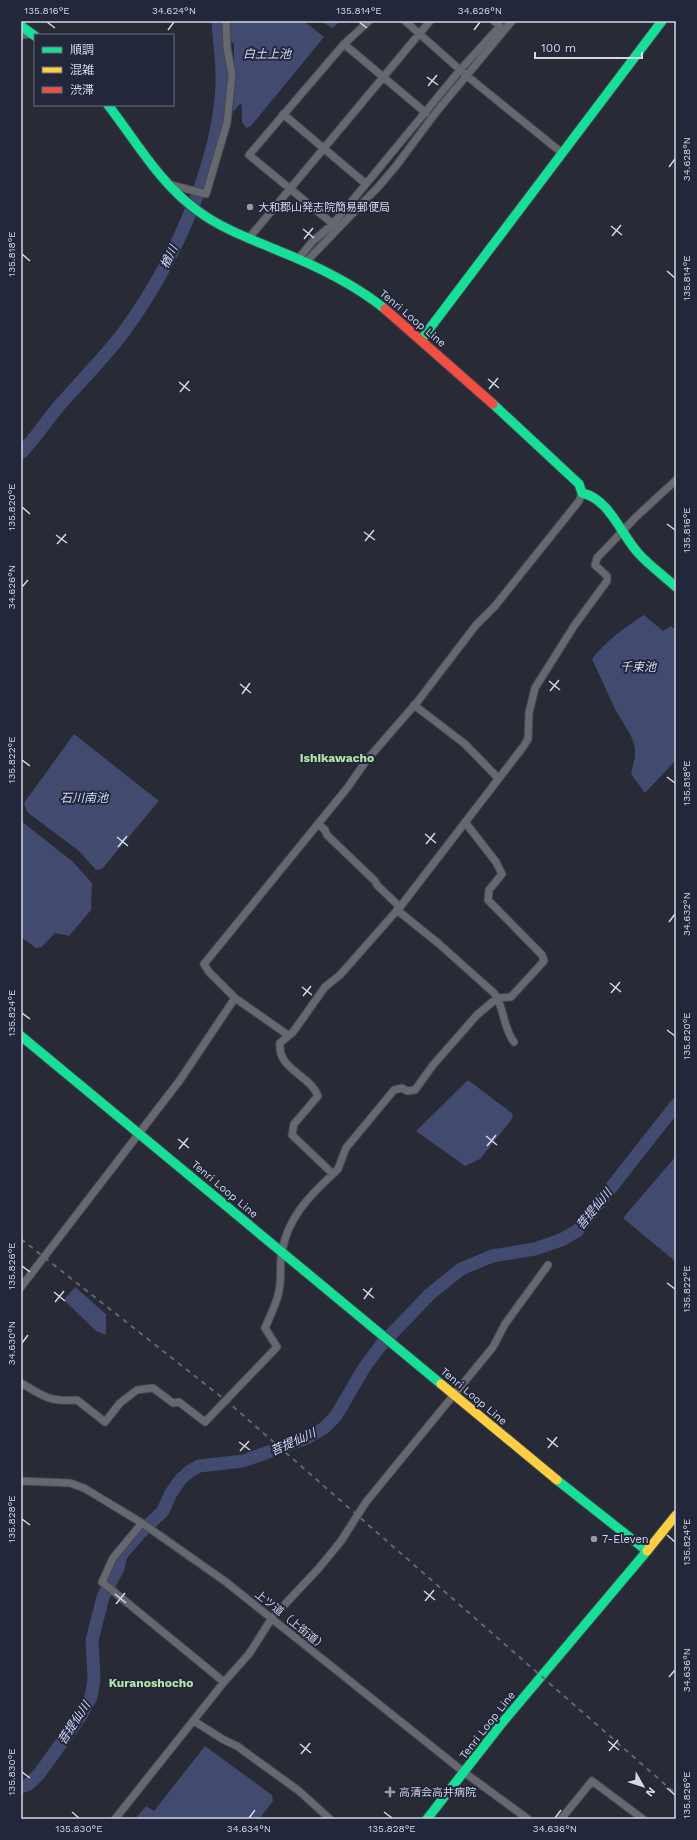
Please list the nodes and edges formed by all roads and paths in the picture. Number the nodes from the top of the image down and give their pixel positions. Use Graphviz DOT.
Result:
graph roads {
  1 [pos="226,21"];
  2 [pos="369,21"];
  3 [pos="404,21"];
  4 [pos="430,21"];
  5 [pos="494,21"];
  6 [pos="512,21"];
  7 [pos="662,21"];
  8 [pos="21,26"];
  9 [pos="420,33"];
  10 [pos="21,35"];
  11 [pos="34,35"];
  12 [pos="344,44"];
  13 [pos="460,70"];
  14 [pos="467,76"];
  15 [pos="383,78"];
  16 [pos="109,106"];
  17 [pos="426,113"];
  18 [pos="283,114"];
  19 [pos="324,148"];
  20 [pos="562,153"];
  21 [pos="168,184"];
  22 [pos="366,184"];
  23 [pos="290,189"];
  24 [pos="332,224"];
  25 [pos="248,238"];
  26 [pos="302,261"];
  27 [pos="421,340"];
  28 [pos="676,480"];
  29 [pos="582,493"];
  30 [pos="623,531"];
  31 [pos="676,587"];
  32 [pos="414,705"];
  33 [pos="498,778"];
  34 [pos="465,822"];
  35 [pos="318,824"];
  36 [pos="398,908"];
  37 [pos="235,998"];
  38 [pos="497,998"];
  39 [pos="288,1035"];
  40 [pos="21,1036"];
  41 [pos="514,1042"];
  42 [pos="139,1134"];
  43 [pos="333,1174"];
  44 [pos="282,1251"];
  45 [pos="548,1265"];
  46 [pos="21,1287"];
  47 [pos="21,1383"];
  48 [pos="456,1395"];
  49 [pos="21,1481"];
  50 [pos="676,1515"];
  51 [pos="142,1523"];
  52 [pos="647,1551"];
  53 [pos="272,1618"];
  54 [pos="224,1682"];
  55 [pos="194,1721"];
  56 [pos="465,1772"];
  57 [pos="115,1819"];
  58 [pos="330,1819"];
  59 [pos="427,1819"];
  60 [pos="528,1819"];
  61 [pos="560,1819"];
  62 [pos="642,1819"];
  1 -- 21 [label="street"];
  2 -- 12 [label="street"];
  3 -- 9 [label="street"];
  4 -- 9 [label="street"];
  5 -- 13 [label="street"];
  6 -- 14 [label="street"];
  7 -- 20 [label="main road"];
  8 -- 11 [label="main road"];
  9 -- 13 [label="street"];
  9 -- 15 [label="street"];
  10 -- 11 [label="street"];
  12 -- 15 [label="street"];
  12 -- 18 [label="street"];
  13 -- 14 [label="street"];
  13 -- 17 [label="street"];
  14 -- 20 [label="street"];
  14 -- 26 [label="street"];
  15 -- 17 [label="street"];
  15 -- 19 [label="street"];
  16 -- 21 [label="main road, Tenri Loop Line"];
  17 -- 22 [label="street"];
  18 -- 19 [label="street"];
  18 -- 23 [label="street"];
  19 -- 22 [label="street"];
  19 -- 23 [label="street"];
  20 -- 27 [label="main road"];
  21 -- 25 [label="main road, Tenri Loop Line"];
  22 -- 24 [label="street"];
  23 -- 24 [label="street"];
  23 -- 25 [label="street"];
  24 -- 26 [label="street"];
  25 -- 26 [label="main road, Tenri Loop Line"];
  26 -- 27 [label="main road, Tenri Loop Line"];
  27 -- 29 [label="main road, Tenri Loop Line"];
  28 -- 30 [label="street"];
  29 -- 30 [label="main road, Tenri Loop Line"];
  29 -- 32 [label="street"];
  30 -- 31 [label="main road, Tenri Loop Line"];
  30 -- 33 [label="street"];
  32 -- 33 [label="street"];
  32 -- 35 [label="street"];
  33 -- 34 [label="street"];
  34 -- 36 [label="street"];
  34 -- 38 [label="street"];
  35 -- 36 [label="street"];
  35 -- 37 [label="street"];
  36 -- 38 [label="street"];
  36 -- 39 [label="street"];
  37 -- 39 [label="street"];
  37 -- 42 [label="street"];
  38 -- 41 [label="street"];
  38 -- 43 [label="street"];
  39 -- 43 [label="street"];
  40 -- 42 [label="main road, Tenri Loop Line"];
  42 -- 44 [label="main road, Tenri Loop Line"];
  42 -- 46 [label="street"];
  43 -- 44 [label="street"];
  44 -- 47 [label="street"];
  44 -- 48 [label="main road, Tenri Loop Line"];
  45 -- 48 [label="street"];
  48 -- 52 [label="main road, Tenri Loop Line"];
  48 -- 53 [label="street"];
  49 -- 51 [label="street, 上ツ道（上街道）"];
  50 -- 52 [label="main road"];
  51 -- 53 [label="street, 上ツ道（上街道）"];
  51 -- 54 [label="street"];
  52 -- 56 [label="main road, Tenri Loop Line"];
  53 -- 54 [label="street"];
  53 -- 56 [label="street, 上ツ道（上街道）"];
  54 -- 55 [label="street"];
  55 -- 57 [label="street"];
  55 -- 58 [label="street"];
  56 -- 59 [label="main road, Tenri Loop Line"];
  56 -- 60 [label="street, 上ツ道（上街道）"];
  61 -- 62 [label="street"];
}
